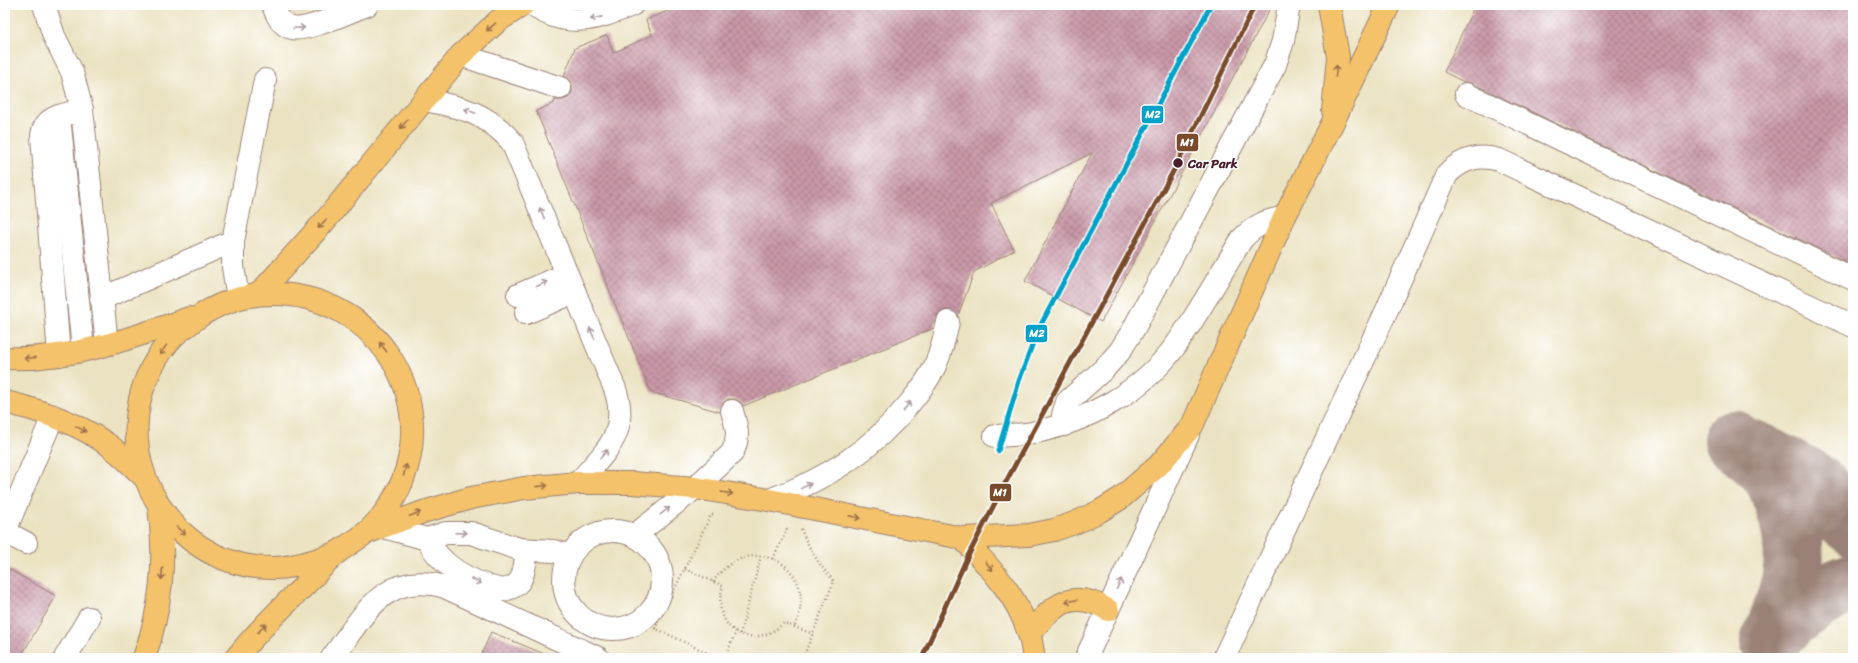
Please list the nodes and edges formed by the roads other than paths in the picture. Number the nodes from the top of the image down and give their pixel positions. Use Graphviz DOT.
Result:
graph roads {
  1 [pos="44,5"];
  2 [pos="273,5"];
  3 [pos="367,5"];
  4 [pos="523,5"];
  5 [pos="532,5"];
  6 [pos="632,5"];
  7 [pos="1289,5"];
  8 [pos="1329,5"];
  9 [pos="1389,5"];
  10 [pos="462,56"];
  11 [pos="265,80"];
  12 [pos="560,88"];
  13 [pos="1466,94"];
  14 [pos="424,100"];
  15 [pos="82,110"];
  16 [pos="59,116"];
  17 [pos="1332,124"];
  18 [pos="1284,218"];
  19 [pos="233,241"];
  20 [pos="1853,279"];
  21 [pos="571,283"];
  22 [pos="248,296"];
  23 [pos="101,299"];
  24 [pos="522,304"];
  25 [pos="203,313"];
  26 [pos="948,322"];
  27 [pos="1853,326"];
  28 [pos="106,344"];
  29 [pos="83,349"];
  30 [pos="59,355"];
  31 [pos="5,358"];
  32 [pos="5,402"];
  33 [pos="732,411"];
  34 [pos="53,416"];
  35 [pos="1064,425"];
  36 [pos="1192,426"];
  37 [pos="995,436"];
  38 [pos="144,477"];
  39 [pos="578,482"];
  40 [pos="694,488"];
  41 [pos="770,500"];
  42 [pos="159,507"];
  43 [pos="374,530"];
  44 [pos="5,531"];
  45 [pos="635,535"];
  46 [pos="962,538"];
  47 [pos="427,539"];
  48 [pos="26,543"];
  49 [pos="527,550"];
  50 [pos="338,552"];
  51 [pos="570,556"];
  52 [pos="1108,610"];
  53 [pos="89,618"];
  54 [pos="1029,634"];
  55 [pos="65,658"];
  56 [pos="144,658"];
  57 [pos="236,658"];
  58 [pos="332,658"];
  59 [pos="598,658"];
  60 [pos="1034,658"];
  61 [pos="1086,658"];
  62 [pos="1224,658"];
  1 -- 15 [label="street"];
  2 -- 3 [label="street, one-way"];
  4 -- 10 [label="main road, one-way"];
  6 -- 5 [label="street, one-way"];
  7 -- 35 [label="street"];
  17 -- 8 [label="main road, one-way"];
  9 -- 17 [label="main road"];
  10 -- 12 [label="street"];
  10 -- 14 [label="main road"];
  11 -- 19 [label="street"];
  13 -- 20 [label="street"];
  21 -- 14 [label="street, one-way"];
  14 -- 22 [label="main road, one-way"];
  15 -- 16 [label="street"];
  15 -- 23 [label="street"];
  16 -- 29 [label="street"];
  16 -- 30 [label="street"];
  17 -- 18 [label="main road"];
  18 -- 35 [label="street"];
  18 -- 36 [label="main road"];
  19 -- 22 [label="street"];
  19 -- 23 [label="street"];
  21 -- 24 [label="street"];
  39 -- 21 [label="street, one-way"];
  22 -- 25 [label="main road"];
  43 -- 22 [label="main road, one-way"];
  23 -- 28 [label="street"];
  25 -- 28 [label="main road"];
  25 -- 38 [label="main road, one-way"];
  41 -- 26 [label="street, one-way"];
  27 -- 62 [label="street"];
  28 -- 29 [label="main road"];
  29 -- 30 [label="main road"];
  30 -- 31 [label="main road, one-way"];
  32 -- 34 [label="main road"];
  33 -- 40 [label="street"];
  34 -- 38 [label="main road, one-way"];
  34 -- 44 [label="street"];
  35 -- 37 [label="street"];
  36 -- 46 [label="main road"];
  52 -- 36 [label="street, one-way"];
  38 -- 42 [label="main road"];
  39 -- 40 [label="main road"];
  43 -- 39 [label="main road, one-way"];
  40 -- 41 [label="main road, one-way"];
  45 -- 40 [label="street, one-way"];
  41 -- 46 [label="main road, one-way"];
  42 -- 50 [label="main road, one-way"];
  42 -- 56 [label="main road, one-way"];
  43 -- 47 [label="street"];
  43 -- 50 [label="main road"];
  44 -- 48 [label="street"];
  45 -- 51 [label="street"];
  45 -- 51 [label="street"];
  46 -- 54 [label="main road, one-way"];
  47 -- 49 [label="street, one-way"];
  47 -- 49 [label="street, one-way"];
  49 -- 51 [label="street"];
  57 -- 50 [label="main road, one-way"];
  52 -- 54 [label="main road, one-way"];
  52 -- 61 [label="street"];
  53 -- 55 [label="street"];
  54 -- 60 [label="main road"];
  58 -- 59 [label="street"];
}
